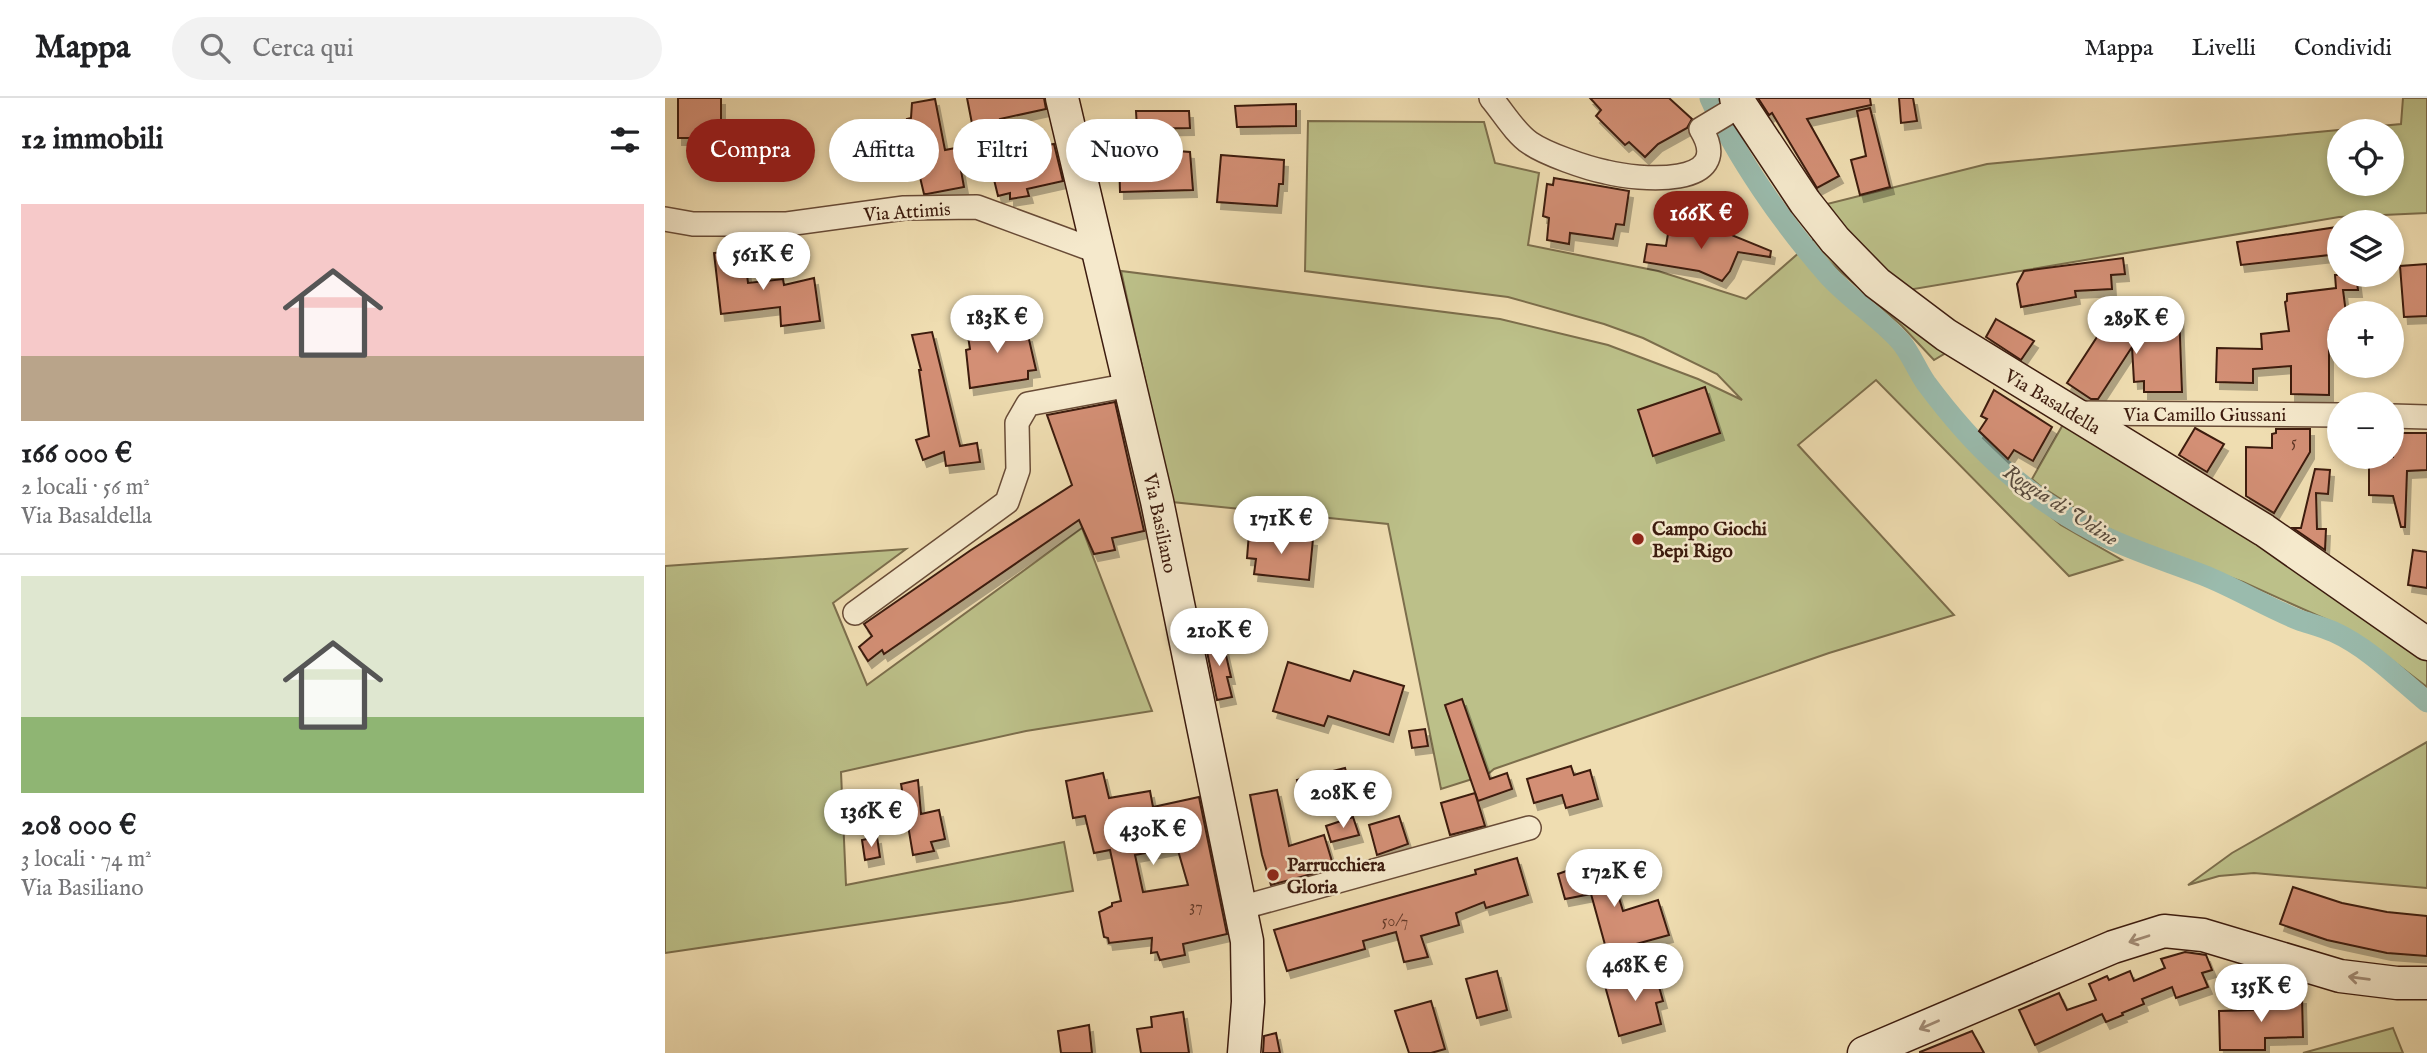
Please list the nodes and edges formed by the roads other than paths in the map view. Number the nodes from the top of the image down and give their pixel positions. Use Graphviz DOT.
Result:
graph roads {
  1 [pos="1062,98"];
  2 [pos="1491,98"];
  3 [pos="1735,105"];
  4 [pos="665,219"];
  5 [pos="1099,253"];
  6 [pos="1130,385"];
  7 [pos="2071,413"];
  8 [pos="2327,415"];
  9 [pos="2404,416"];
  10 [pos="2427,417"];
  11 [pos="855,613"];
  12 [pos="2427,644"];
  13 [pos="1529,828"];
  14 [pos="1240,908"];
  15 [pos="2427,984"];
  16 [pos="1244,1053"];
  17 [pos="1864,1053"];
  1 -- 5 [label="street, Via Basiliano"];
  2 -- 3 [label="street"];
  3 -- 7 [label="street, Via Basaldella"];
  4 -- 5 [label="street, Via Attimis"];
  5 -- 6 [label="street, Via Basiliano"];
  6 -- 11 [label="street"];
  6 -- 14 [label="street, Via Basiliano"];
  7 -- 8 [label="street, Via Camillo Giussani"];
  7 -- 12 [label="street, Via Basaldella"];
  9 -- 10 [label="street"];
  13 -- 14 [label="street"];
  14 -- 16 [label="street, Via Basiliano"];
  15 -- 17 [label="street, one-way"];
}
